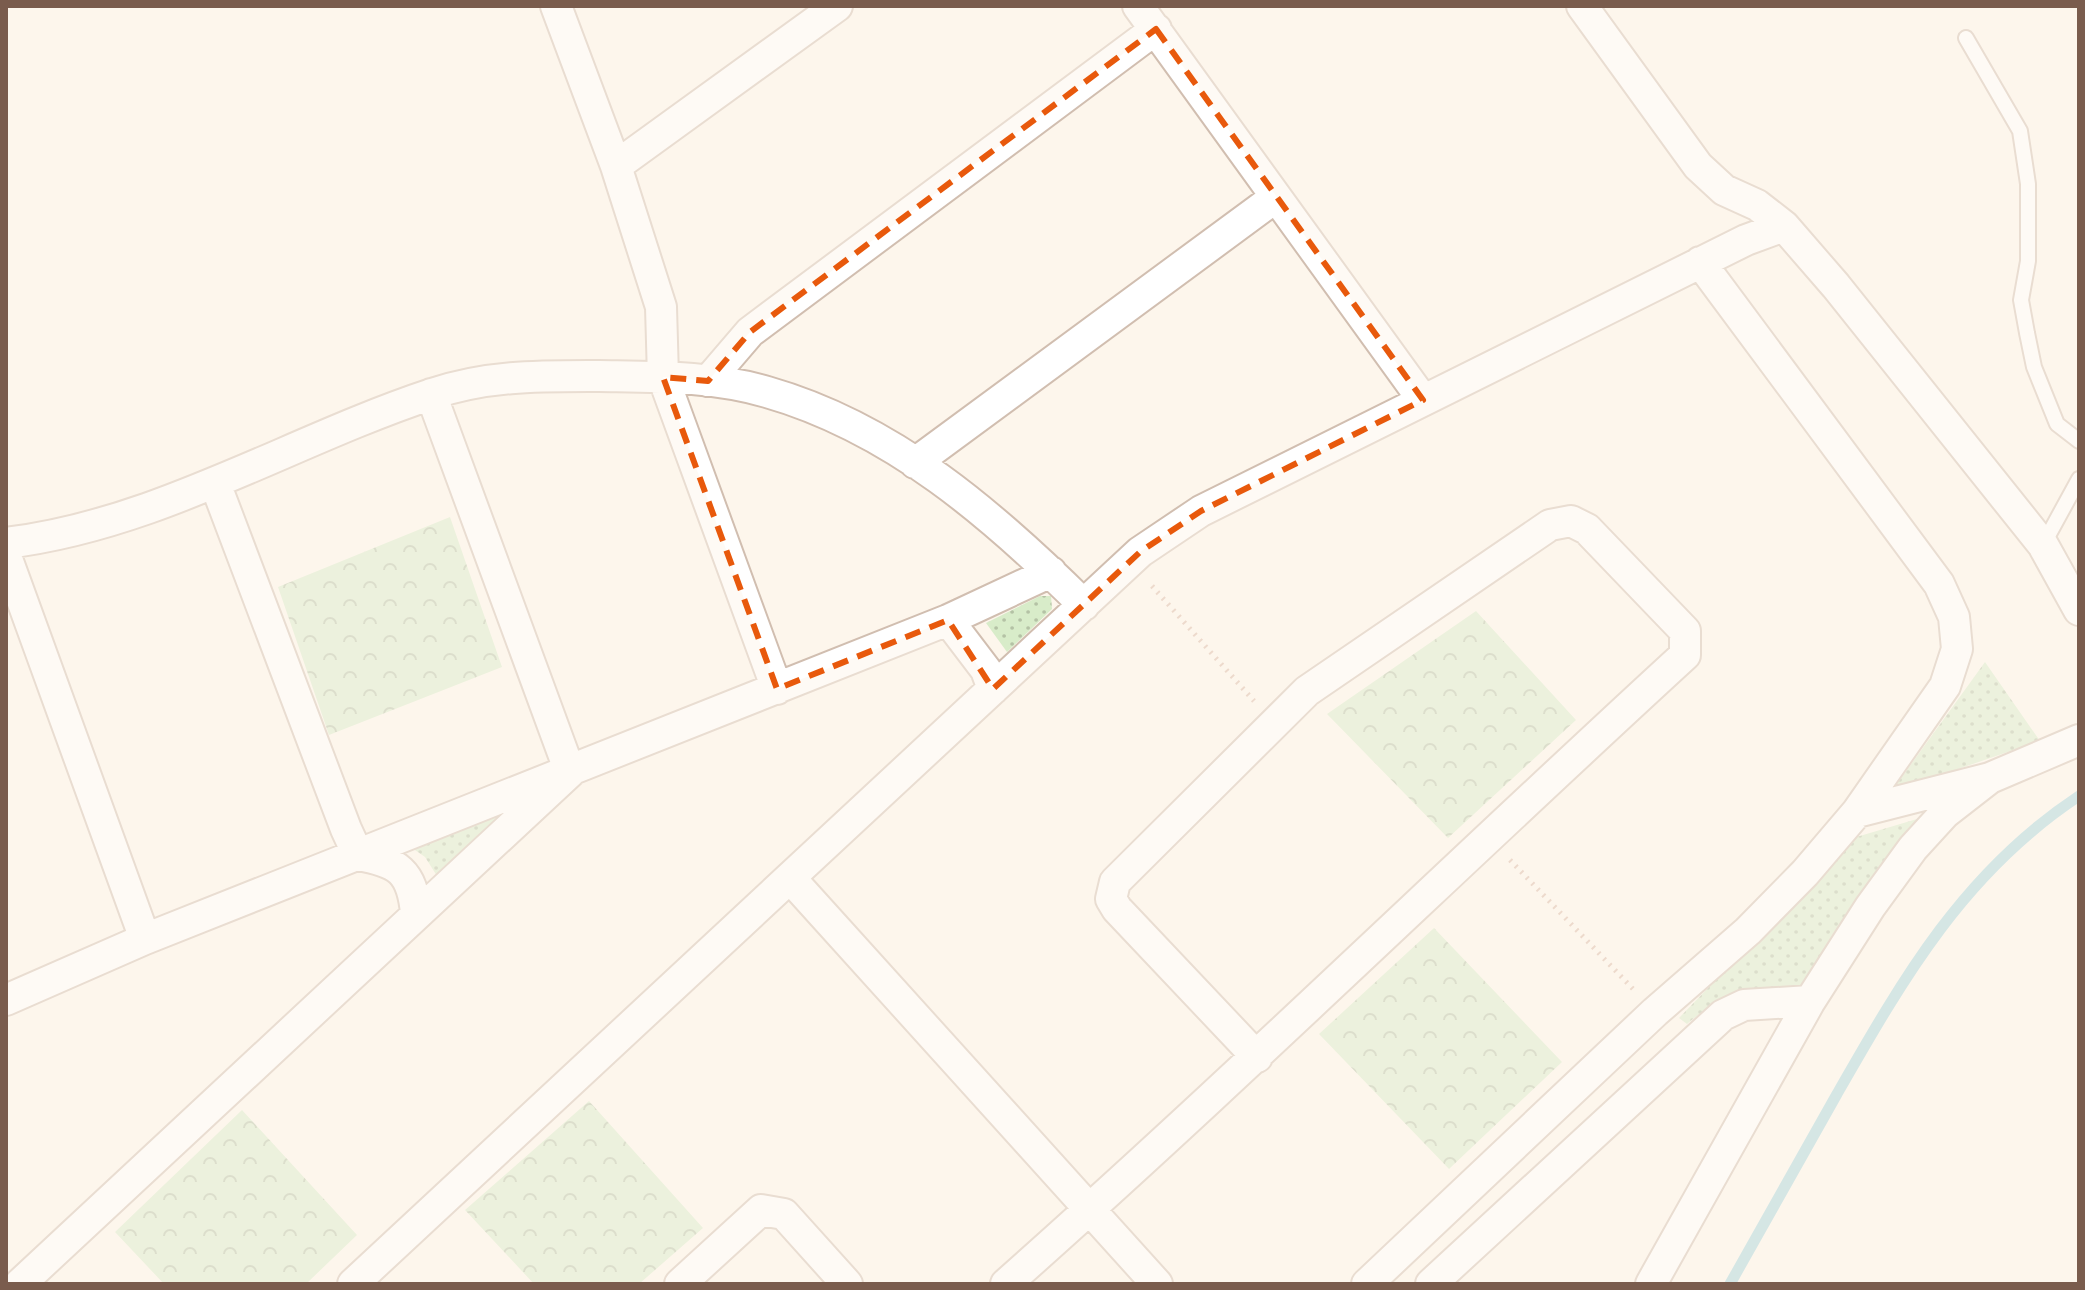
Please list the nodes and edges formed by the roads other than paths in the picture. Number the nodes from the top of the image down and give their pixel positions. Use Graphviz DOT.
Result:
graph roads {
  1 [pos="556,6"];
  2 [pos="837,6"];
  3 [pos="1582,6"];
  4 [pos="1147,18"];
  5 [pos="1966,38"];
  6 [pos="616,166"];
  7 [pos="1276,197"];
  8 [pos="1784,226"];
  9 [pos="1700,262"];
  10 [pos="663,377"];
  11 [pos="708,381"];
  12 [pos="431,394"];
  13 [pos="1423,400"];
  14 [pos="2079,441"];
  15 [pos="915,463"];
  16 [pos="2079,479"];
  17 [pos="215,483"];
  18 [pos="6,543"];
  19 [pos="2043,545"];
  20 [pos="6,556"];
  21 [pos="1051,572"];
  22 [pos="1084,605"];
  23 [pos="2079,610"];
  24 [pos="948,620"];
  25 [pos="777,689"];
  26 [pos="993,689"];
  27 [pos="2079,740"];
  28 [pos="570,772"];
  29 [pos="1990,778"];
  30 [pos="1857,812"];
  31 [pos="358,855"];
  32 [pos="791,879"];
  33 [pos="416,913"];
  34 [pos="145,939"];
  35 [pos="6,1000"];
  36 [pos="1810,1001"];
  37 [pos="1257,1057"];
  38 [pos="1090,1210"];
  39 [pos="20,1284"];
  40 [pos="353,1284"];
  41 [pos="680,1284"];
  42 [pos="847,1284"];
  43 [pos="1006,1284"];
  44 [pos="1157,1284"];
  45 [pos="1367,1284"];
  46 [pos="1431,1284"];
  47 [pos="1651,1284"];
  1 -- 6 [label="street"];
  2 -- 6 [label="street"];
  3 -- 8 [label="street"];
  4 -- 7 [label="street"];
  4 -- 11 [label="street"];
  5 -- 14 [label="lane"];
  6 -- 10 [label="street"];
  7 -- 13 [label="street"];
  7 -- 15 [label="street"];
  8 -- 9 [label="street"];
  8 -- 19 [label="street"];
  9 -- 13 [label="street"];
  9 -- 30 [label="street"];
  10 -- 11 [label="street"];
  10 -- 12 [label="street"];
  10 -- 25 [label="street"];
  11 -- 15 [label="street"];
  12 -- 17 [label="street"];
  12 -- 28 [label="street"];
  13 -- 22 [label="street"];
  15 -- 21 [label="street"];
  16 -- 19 [label="lane"];
  17 -- 18 [label="street"];
  17 -- 31 [label="street"];
  19 -- 23 [label="street"];
  20 -- 34 [label="street"];
  21 -- 22 [label="street"];
  21 -- 24 [label="street"];
  22 -- 26 [label="street"];
  24 -- 25 [label="street"];
  24 -- 26 [label="street"];
  25 -- 28 [label="street"];
  26 -- 32 [label="street"];
  27 -- 29 [label="street"];
  28 -- 31 [label="street"];
  28 -- 33 [label="street"];
  29 -- 30 [label="street"];
  29 -- 36 [label="street"];
  30 -- 45 [label="street"];
  31 -- 33 [label="street"];
  31 -- 34 [label="street"];
  32 -- 38 [label="street"];
  32 -- 40 [label="street"];
  33 -- 39 [label="street"];
  34 -- 35 [label="street"];
  36 -- 46 [label="street"];
  36 -- 47 [label="street"];
  37 -- 37 [label="street"];
  37 -- 38 [label="street"];
  38 -- 43 [label="street"];
  38 -- 44 [label="street"];
  41 -- 42 [label="street"];
}
